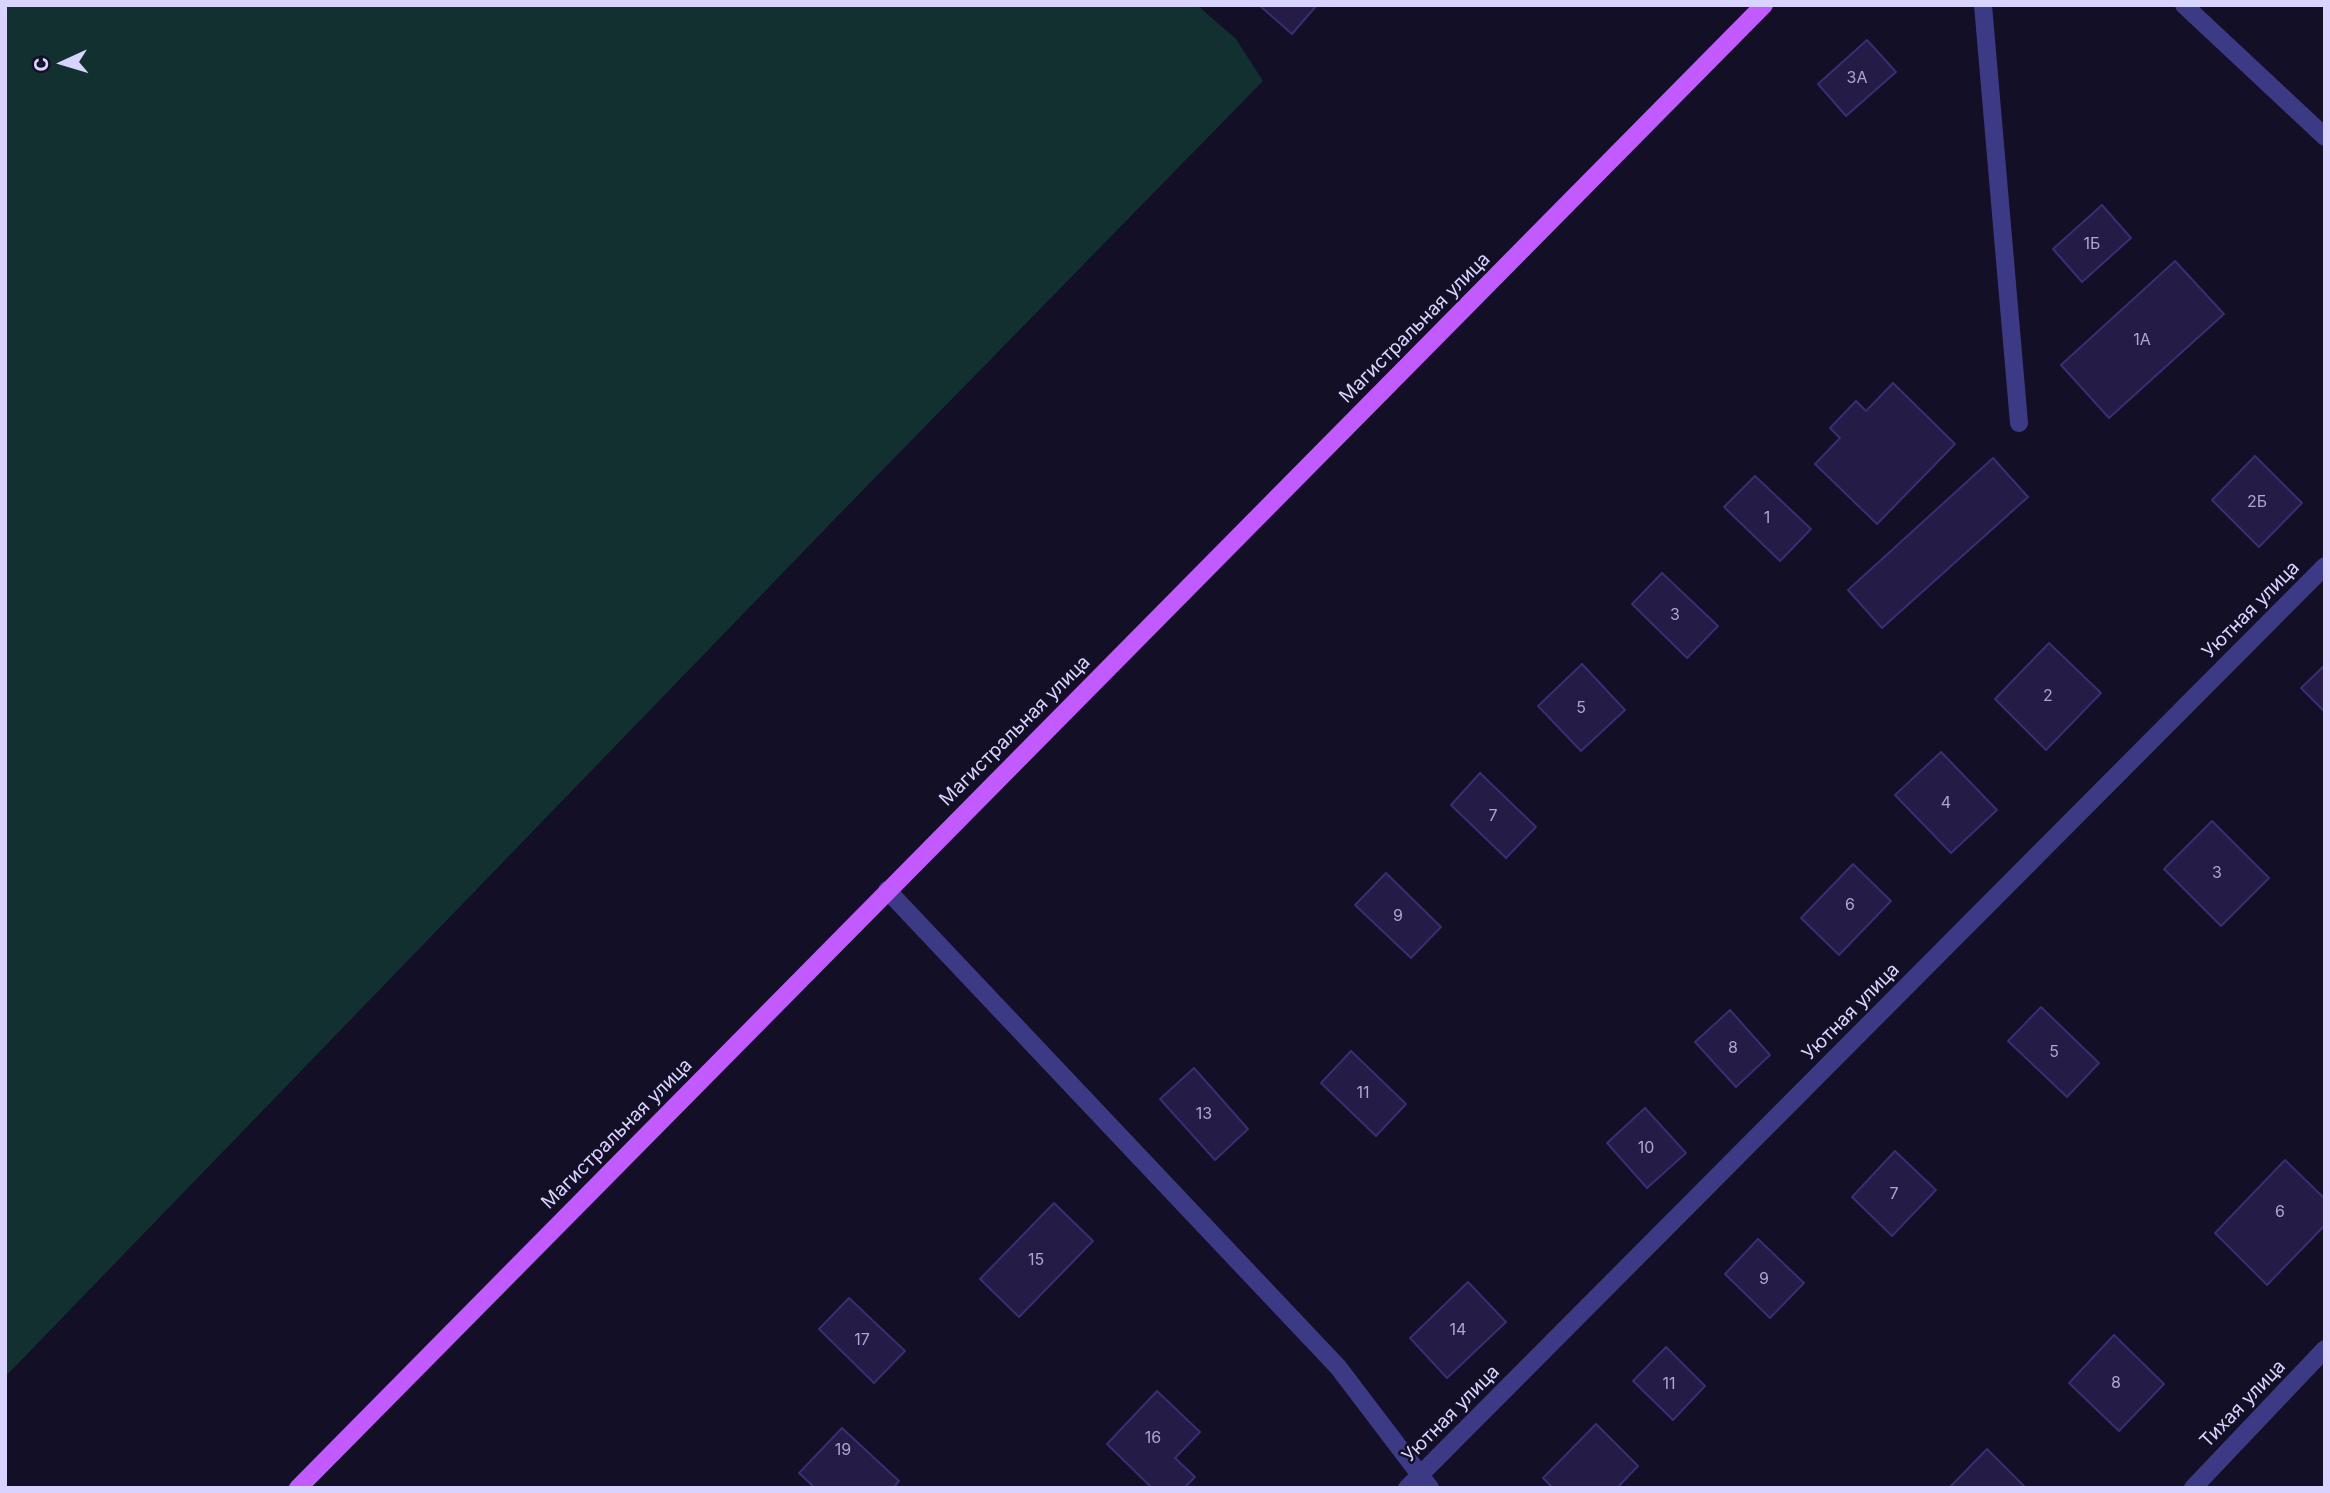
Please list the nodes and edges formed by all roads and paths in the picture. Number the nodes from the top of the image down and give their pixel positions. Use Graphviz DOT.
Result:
graph roads {
  1 [pos="1764,5"];
  2 [pos="1983,5"];
  3 [pos="2184,5"];
  4 [pos="2325,137"];
  5 [pos="2019,423"];
  6 [pos="2325,566"];
  7 [pos="887,890"];
  8 [pos="2325,1349"];
  9 [pos="1419,1483"];
  10 [pos="298,1488"];
  11 [pos="2193,1488"];
  1 -- 7 [label="main road, Магистральная улица"];
  2 -- 5 [label="street"];
  3 -- 4 [label="street"];
  6 -- 9 [label="street, Уютная улица"];
  7 -- 9 [label="street"];
  7 -- 10 [label="main road, Магистральная улица"];
  8 -- 11 [label="street, Тихая улица"];
}
